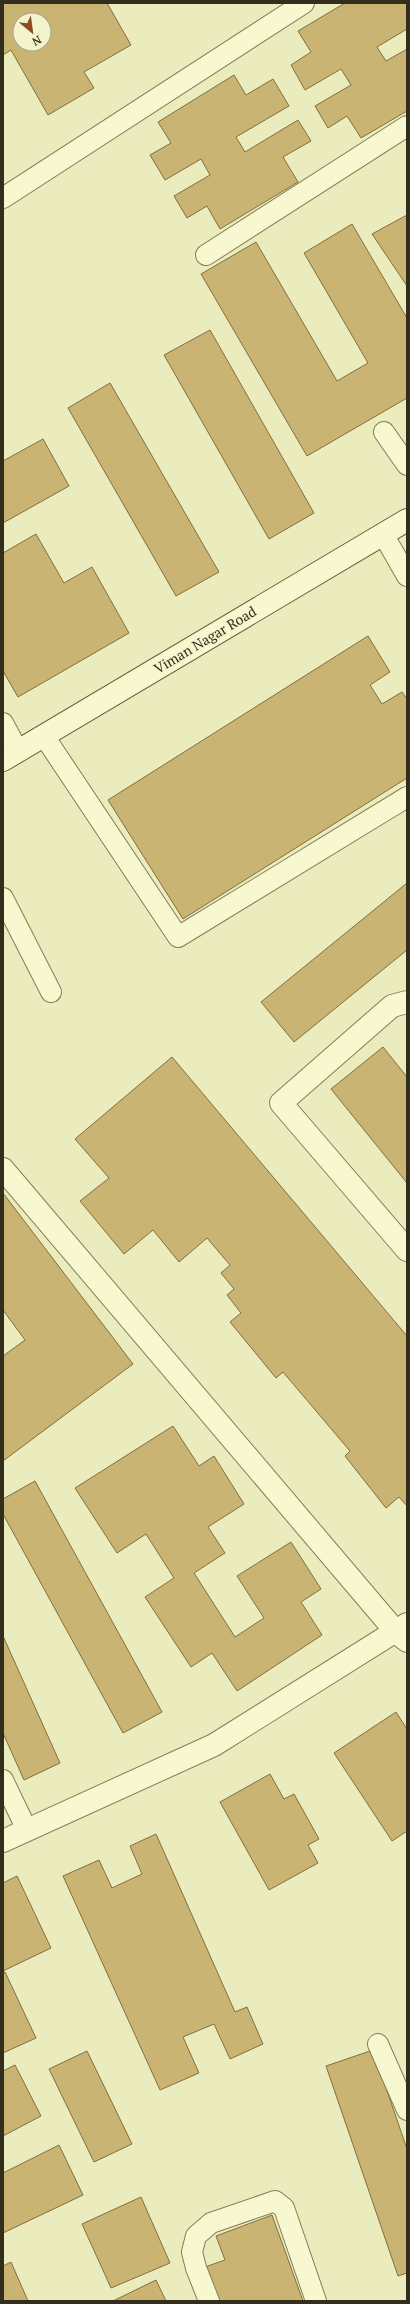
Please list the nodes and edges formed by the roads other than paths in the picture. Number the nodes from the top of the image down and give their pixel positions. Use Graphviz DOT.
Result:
graph roads {
  1 [pos="304,3"];
  2 [pos="407,126"];
  3 [pos="3,198"];
  4 [pos="206,255"];
  5 [pos="384,432"];
  6 [pos="407,465"];
  7 [pos="407,520"];
  8 [pos="383,534"];
  9 [pos="407,576"];
  10 [pos="3,723"];
  11 [pos="44,736"];
  12 [pos="10,756"];
  13 [pos="407,797"];
  14 [pos="3,898"];
  15 [pos="51,992"];
  16 [pos="407,1002"];
  17 [pos="3,1169"];
  18 [pos="407,1250"];
  19 [pos="404,1633"];
  20 [pos="3,1780"];
  21 [pos="27,1830"];
  22 [pos="3,1841"];
  23 [pos="378,2044"];
  24 [pos="407,2110"];
  25 [pos="209,2301"];
  26 [pos="316,2301"];
  1 -- 3 [label="lane"];
  2 -- 4 [label="lane"];
  5 -- 6 [label="lane"];
  7 -- 8 [label="street, Viman Nagar Road"];
  8 -- 9 [label="lane"];
  8 -- 11 [label="street, Viman Nagar Road"];
  10 -- 12 [label="lane"];
  11 -- 12 [label="street, Viman Nagar Road"];
  11 -- 13 [label="lane"];
  14 -- 15 [label="lane"];
  16 -- 18 [label="street"];
  17 -- 19 [label="street"];
  19 -- 21 [label="street"];
  20 -- 21 [label="lane"];
  21 -- 22 [label="street"];
  23 -- 24 [label="lane"];
  25 -- 26 [label="lane"];
}
